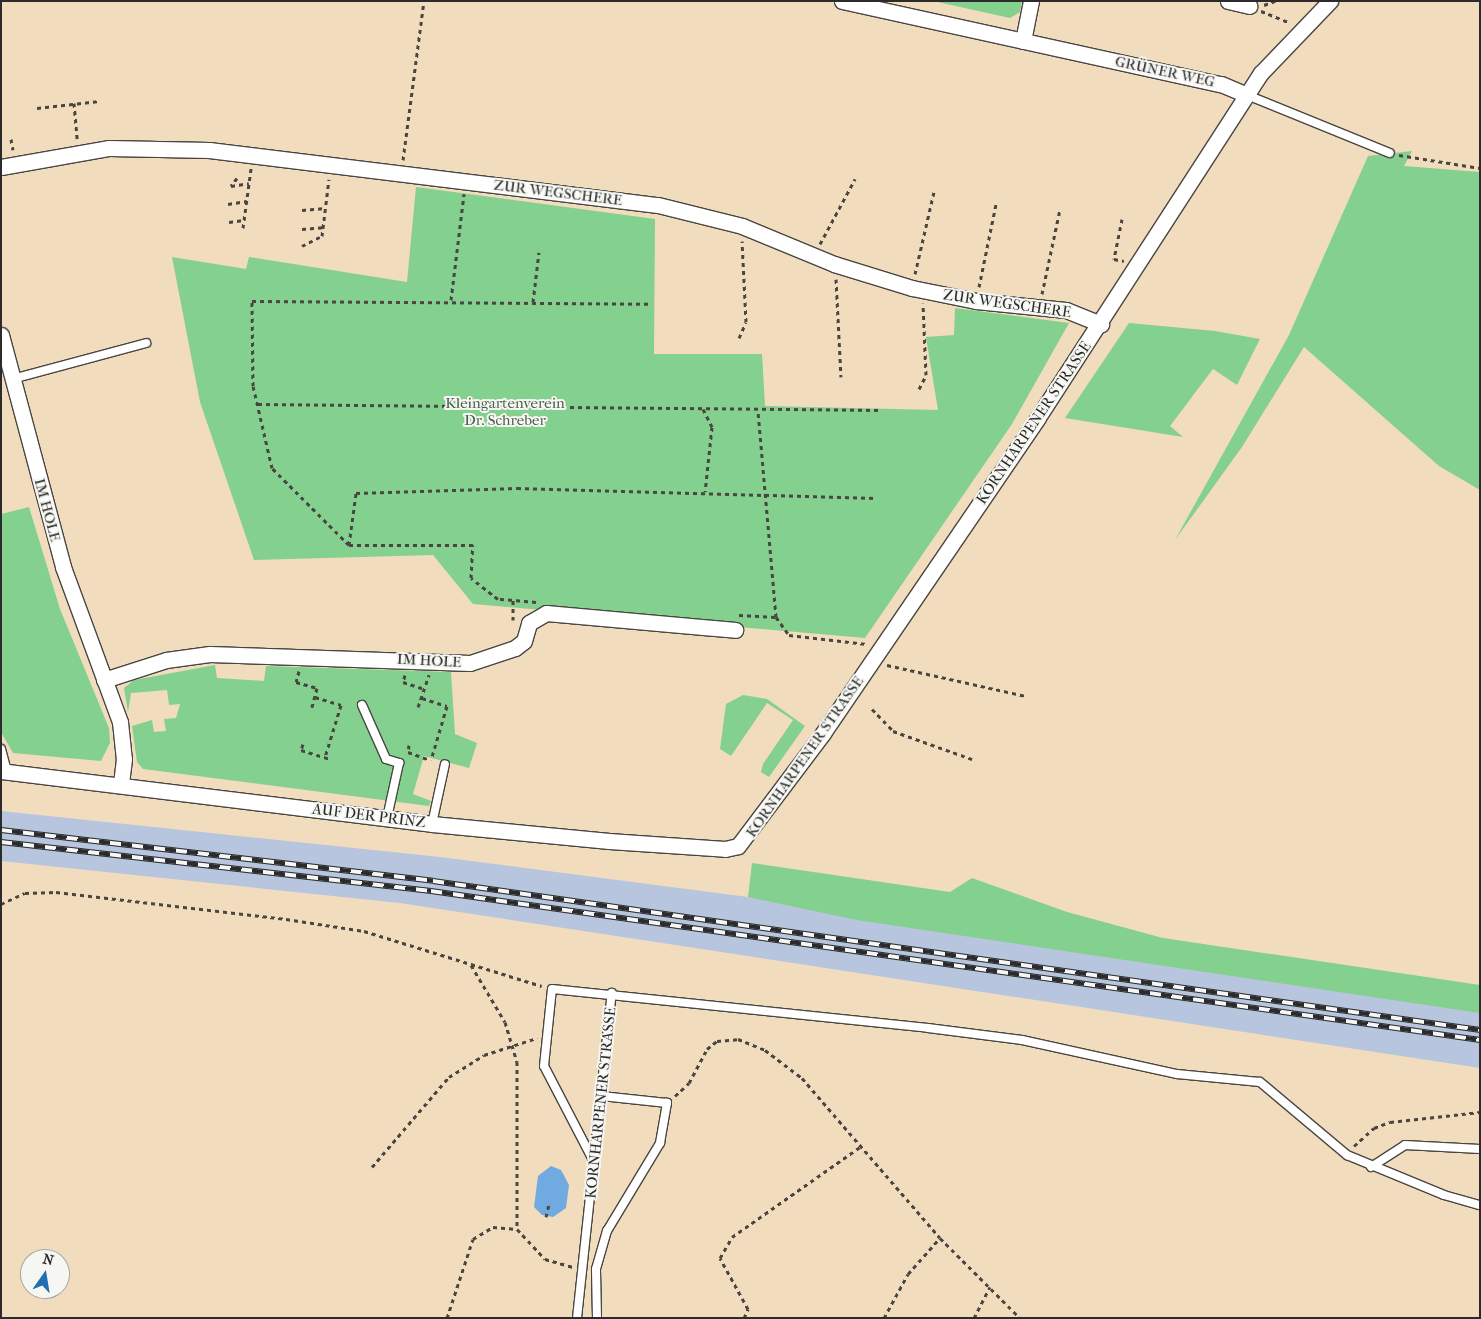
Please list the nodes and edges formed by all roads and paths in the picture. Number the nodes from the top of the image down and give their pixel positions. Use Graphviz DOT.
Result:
graph roads {
  1 [pos="424,1"];
  2 [pos="842,1"];
  3 [pos="1031,1"];
  4 [pos="1228,1"];
  5 [pos="1330,1"];
  6 [pos="1249,6"];
  7 [pos="1304,29"];
  8 [pos="1023,41"];
  9 [pos="1247,95"];
  10 [pos="100,101"];
  11 [pos="74,103"];
  12 [pos="37,108"];
  13 [pos="78,152"];
  14 [pos="1390,153"];
  15 [pos="253,154"];
  16 [pos="332,164"];
  17 [pos="1,167"];
  18 [pos="1480,168"];
  19 [pos="401,173"];
  20 [pos="237,178"];
  21 [pos="854,179"];
  22 [pos="465,181"];
  23 [pos="249,183"];
  24 [pos="934,192"];
  25 [pos="246,201"];
  26 [pos="228,204"];
  27 [pos="996,204"];
  28 [pos="326,208"];
  29 [pos="1060,209"];
  30 [pos="302,210"];
  31 [pos="1122,219"];
  32 [pos="244,220"];
  33 [pos="229,222"];
  34 [pos="742,226"];
  35 [pos="323,227"];
  36 [pos="243,228"];
  37 [pos="302,229"];
  38 [pos="302,246"];
  39 [pos="539,252"];
  40 [pos="815,256"];
  41 [pos="834,264"];
  42 [pos="1139,264"];
  43 [pos="917,289"];
  44 [pos="451,300"];
  45 [pos="976,301"];
  46 [pos="533,302"];
  47 [pos="650,304"];
  48 [pos="1039,307"];
  49 [pos="1101,324"];
  50 [pos="1,337"];
  51 [pos="738,338"];
  52 [pos="146,343"];
  53 [pos="841,377"];
  54 [pos="12,379"];
  55 [pos="919,389"];
  56 [pos="258,404"];
  57 [pos="703,409"];
  58 [pos="758,410"];
  59 [pos="882,410"];
  60 [pos="705,492"];
  61 [pos="767,493"];
  62 [pos="876,498"];
  63 [pos="349,545"];
  64 [pos="513,600"];
  65 [pos="542,602"];
  66 [pos="776,617"];
  67 [pos="736,623"];
  68 [pos="513,625"];
  69 [pos="304,656"];
  70 [pos="876,656"];
  71 [pos="409,660"];
  72 [pos="429,674"];
  73 [pos="104,680"];
  74 [pos="424,689"];
  75 [pos="1026,696"];
  76 [pos="315,697"];
  77 [pos="422,698"];
  78 [pos="362,705"];
  79 [pos="312,707"];
  80 [pos="418,707"];
  81 [pos="872,709"];
  82 [pos="303,744"];
  83 [pos="410,744"];
  84 [pos="1,750"];
  85 [pos="325,757"];
  86 [pos="331,759"];
  87 [pos="972,759"];
  88 [pos="431,760"];
  89 [pos="445,764"];
  90 [pos="4,771"];
  91 [pos="121,786"];
  92 [pos="387,818"];
  93 [pos="432,824"];
  94 [pos="738,846"];
  95 [pos="1,904"];
  96 [pos="471,965"];
  97 [pos="552,989"];
  98 [pos="612,993"];
  99 [pos="547,1035"];
  100 [pos="512,1044"];
  101 [pos="601,1096"];
  102 [pos="667,1103"];
  103 [pos="1480,1112"];
  104 [pos="860,1147"];
  105 [pos="1480,1149"];
  106 [pos="1347,1155"];
  107 [pos="594,1162"];
  108 [pos="372,1167"];
  109 [pos="1371,1167"];
  110 [pos="549,1204"];
  111 [pos="1480,1205"];
  112 [pos="546,1217"];
  113 [pos="517,1229"];
  114 [pos="940,1238"];
  115 [pos="582,1268"];
  116 [pos="990,1287"];
  117 [pos="447,1318"];
  118 [pos="577,1318"];
  119 [pos="597,1318"];
  120 [pos="744,1318"];
  121 [pos="884,1318"];
  122 [pos="974,1318"];
  123 [pos="1020,1318"];
  1 -- 19 [label="path"];
  2 -- 8 [label="street, GRÜNER WEG"];
  3 -- 8 [label="street"];
  4 -- 6 [label="street"];
  5 -- 7 [label="street, KORNHARPENER STRASSE"];
  6 -- 7 [label="path"];
  7 -- 9 [label="street, KORNHARPENER STRASSE"];
  8 -- 9 [label="street, GRÜNER WEG"];
  9 -- 14 [label="lane, GRÜNER WEG"];
  9 -- 42 [label="street, KORNHARPENER STRASSE"];
  10 -- 11 [label="path"];
  11 -- 12 [label="path"];
  11 -- 13 [label="path"];
  13 -- 15 [label="street, ZUR WEGSCHERE"];
  13 -- 17 [label="street, ZUR WEGSCHERE"];
  14 -- 18 [label="path"];
  15 -- 16 [label="street, ZUR WEGSCHERE"];
  15 -- 23 [label="path"];
  16 -- 19 [label="street, ZUR WEGSCHERE"];
  16 -- 28 [label="path"];
  19 -- 22 [label="street, ZUR WEGSCHERE"];
  20 -- 23 [label="path"];
  21 -- 40 [label="path"];
  22 -- 34 [label="street, ZUR WEGSCHERE"];
  22 -- 44 [label="path"];
  23 -- 25 [label="path"];
  24 -- 43 [label="path"];
  25 -- 26 [label="path"];
  25 -- 32 [label="path"];
  27 -- 45 [label="path"];
  28 -- 30 [label="path"];
  28 -- 35 [label="path"];
  29 -- 48 [label="path"];
  31 -- 42 [label="path"];
  32 -- 33 [label="path"];
  32 -- 36 [label="path"];
  34 -- 40 [label="street, ZUR WEGSCHERE"];
  34 -- 51 [label="path"];
  35 -- 37 [label="path"];
  35 -- 38 [label="path"];
  39 -- 46 [label="path"];
  40 -- 41 [label="street, ZUR WEGSCHERE"];
  41 -- 43 [label="street, ZUR WEGSCHERE"];
  41 -- 53 [label="path"];
  42 -- 49 [label="street, KORNHARPENER STRASSE"];
  43 -- 45 [label="street, ZUR WEGSCHERE"];
  43 -- 55 [label="path"];
  44 -- 46 [label="path"];
  44 -- 56 [label="path"];
  45 -- 48 [label="street, ZUR WEGSCHERE"];
  46 -- 47 [label="path"];
  48 -- 49 [label="street, ZUR WEGSCHERE"];
  49 -- 70 [label="street, KORNHARPENER STRASSE"];
  50 -- 54 [label="street, IM HOLE"];
  52 -- 54 [label="lane"];
  54 -- 73 [label="street, IM HOLE"];
  56 -- 57 [label="path"];
  56 -- 63 [label="path"];
  57 -- 58 [label="path"];
  57 -- 60 [label="path"];
  58 -- 59 [label="path"];
  58 -- 61 [label="path"];
  60 -- 61 [label="path"];
  60 -- 63 [label="path"];
  61 -- 62 [label="path"];
  61 -- 66 [label="path"];
  63 -- 64 [label="path"];
  64 -- 65 [label="path"];
  64 -- 68 [label="path"];
  66 -- 67 [label="path"];
  66 -- 70 [label="path"];
  67 -- 71 [label="street, IM HOLE"];
  69 -- 71 [label="street, IM HOLE"];
  69 -- 73 [label="street, IM HOLE"];
  69 -- 76 [label="path"];
  70 -- 75 [label="path"];
  70 -- 94 [label="street, KORNHARPENER STRASSE"];
  71 -- 74 [label="path"];
  72 -- 74 [label="path"];
  73 -- 91 [label="street, IM HOLE"];
  74 -- 77 [label="path"];
  76 -- 79 [label="path"];
  76 -- 85 [label="path"];
  77 -- 80 [label="path"];
  77 -- 88 [label="path"];
  78 -- 92 [label="lane"];
  81 -- 87 [label="path"];
  82 -- 85 [label="path"];
  83 -- 88 [label="path"];
  84 -- 90 [label="lane"];
  85 -- 86 [label="path"];
  88 -- 89 [label="path"];
  89 -- 93 [label="lane"];
  90 -- 91 [label="street, AUF DER PRINZ"];
  91 -- 92 [label="street, AUF DER PRINZ"];
  92 -- 93 [label="street, AUF DER PRINZ"];
  93 -- 94 [label="street, AUF DER PRINZ"];
  95 -- 96 [label="path"];
  96 -- 97 [label="path"];
  96 -- 100 [label="path"];
  97 -- 98 [label="lane"];
  97 -- 99 [label="lane"];
  98 -- 101 [label="lane, KORNHARPENER STRASSE"];
  98 -- 106 [label="lane, KORNHARPENER STRASSE"];
  99 -- 100 [label="path"];
  99 -- 107 [label="lane"];
  100 -- 108 [label="path"];
  100 -- 113 [label="path"];
  101 -- 102 [label="lane"];
  101 -- 107 [label="lane, KORNHARPENER STRASSE"];
  102 -- 104 [label="path"];
  102 -- 119 [label="lane"];
  103 -- 106 [label="path"];
  104 -- 114 [label="path"];
  104 -- 120 [label="path"];
  105 -- 109 [label="lane"];
  106 -- 109 [label="lane, KORNHARPENER STRASSE"];
  107 -- 115 [label="lane, KORNHARPENER STRASSE"];
  109 -- 111 [label="lane, KORNHARPENER STRASSE"];
  110 -- 112 [label="path"];
  113 -- 115 [label="path"];
  113 -- 117 [label="path"];
  114 -- 116 [label="path"];
  114 -- 121 [label="path"];
  115 -- 118 [label="lane, KORNHARPENER STRASSE"];
  116 -- 122 [label="path"];
  116 -- 123 [label="path"];
}
